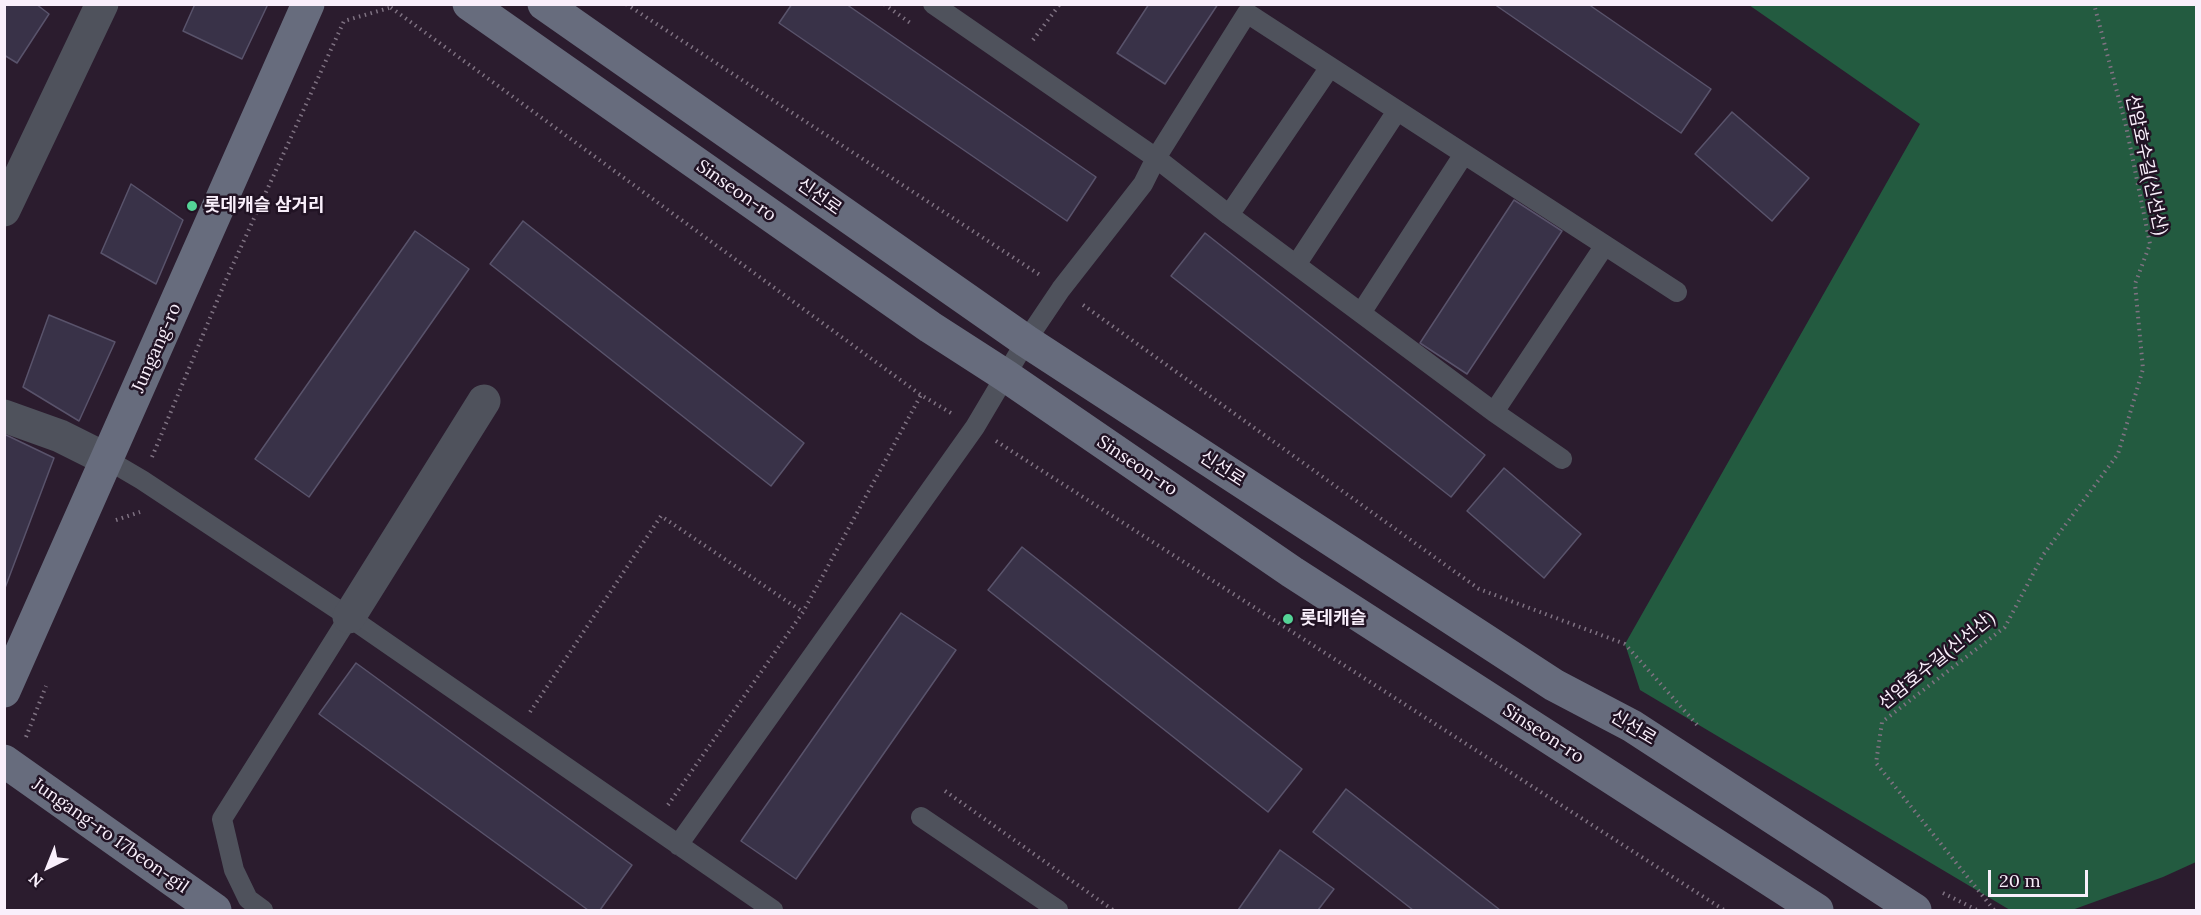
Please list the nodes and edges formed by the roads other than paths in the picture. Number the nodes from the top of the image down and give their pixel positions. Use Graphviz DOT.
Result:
graph roads {
  1 [pos="102,4"];
  2 [pos="308,4"];
  3 [pos="469,4"];
  4 [pos="544,4"];
  5 [pos="933,4"];
  6 [pos="1330,68"];
  7 [pos="1397,111"];
  8 [pos="1464,154"];
  9 [pos="1156,158"];
  10 [pos="4,210"];
  11 [pos="1229,215"];
  12 [pos="1605,245"];
  13 [pos="1296,265"];
  14 [pos="1677,292"];
  15 [pos="1361,313"];
  16 [pos="1026,341"];
  17 [pos="1006,376"];
  18 [pos="484,401"];
  19 [pos="1494,411"];
  20 [pos="4,416"];
  21 [pos="1562,459"];
  22 [pos="108,460"];
  23 [pos="349,617"];
  24 [pos="4,691"];
  25 [pos="4,761"];
  26 [pos="921,817"];
  27 [pos="678,845"];
  28 [pos="1925,900"];
  29 [pos="206,908"];
  30 [pos="263,910"];
  31 [pos="772,910"];
  32 [pos="1058,910"];
  33 [pos="1817,910"];
  1 -- 10 [label="street"];
  2 -- 22 [label="main road, Jungang-ro"];
  3 -- 17 [label="main road, Sinseon-ro"];
  4 -- 16 [label="main road, 신선로"];
  5 -- 9 [label="lane"];
  6 -- 7 [label="lane"];
  6 -- 9 [label="lane"];
  6 -- 11 [label="lane"];
  7 -- 8 [label="lane"];
  7 -- 13 [label="lane"];
  8 -- 12 [label="lane"];
  8 -- 15 [label="lane"];
  9 -- 11 [label="lane"];
  9 -- 16 [label="lane"];
  11 -- 13 [label="lane"];
  12 -- 14 [label="lane"];
  12 -- 19 [label="lane"];
  13 -- 15 [label="lane"];
  15 -- 19 [label="lane"];
  16 -- 17 [label="lane"];
  16 -- 28 [label="main road, 신선로"];
  17 -- 27 [label="lane"];
  17 -- 33 [label="main road, Sinseon-ro"];
  18 -- 23 [label="street"];
  19 -- 21 [label="lane"];
  20 -- 22 [label="street"];
  22 -- 23 [label="lane"];
  22 -- 24 [label="main road, Jungang-ro"];
  23 -- 27 [label="lane"];
  23 -- 30 [label="lane"];
  25 -- 29 [label="main road, Jungang-ro 17beon-gil"];
  26 -- 32 [label="lane"];
  27 -- 31 [label="lane"];
}
